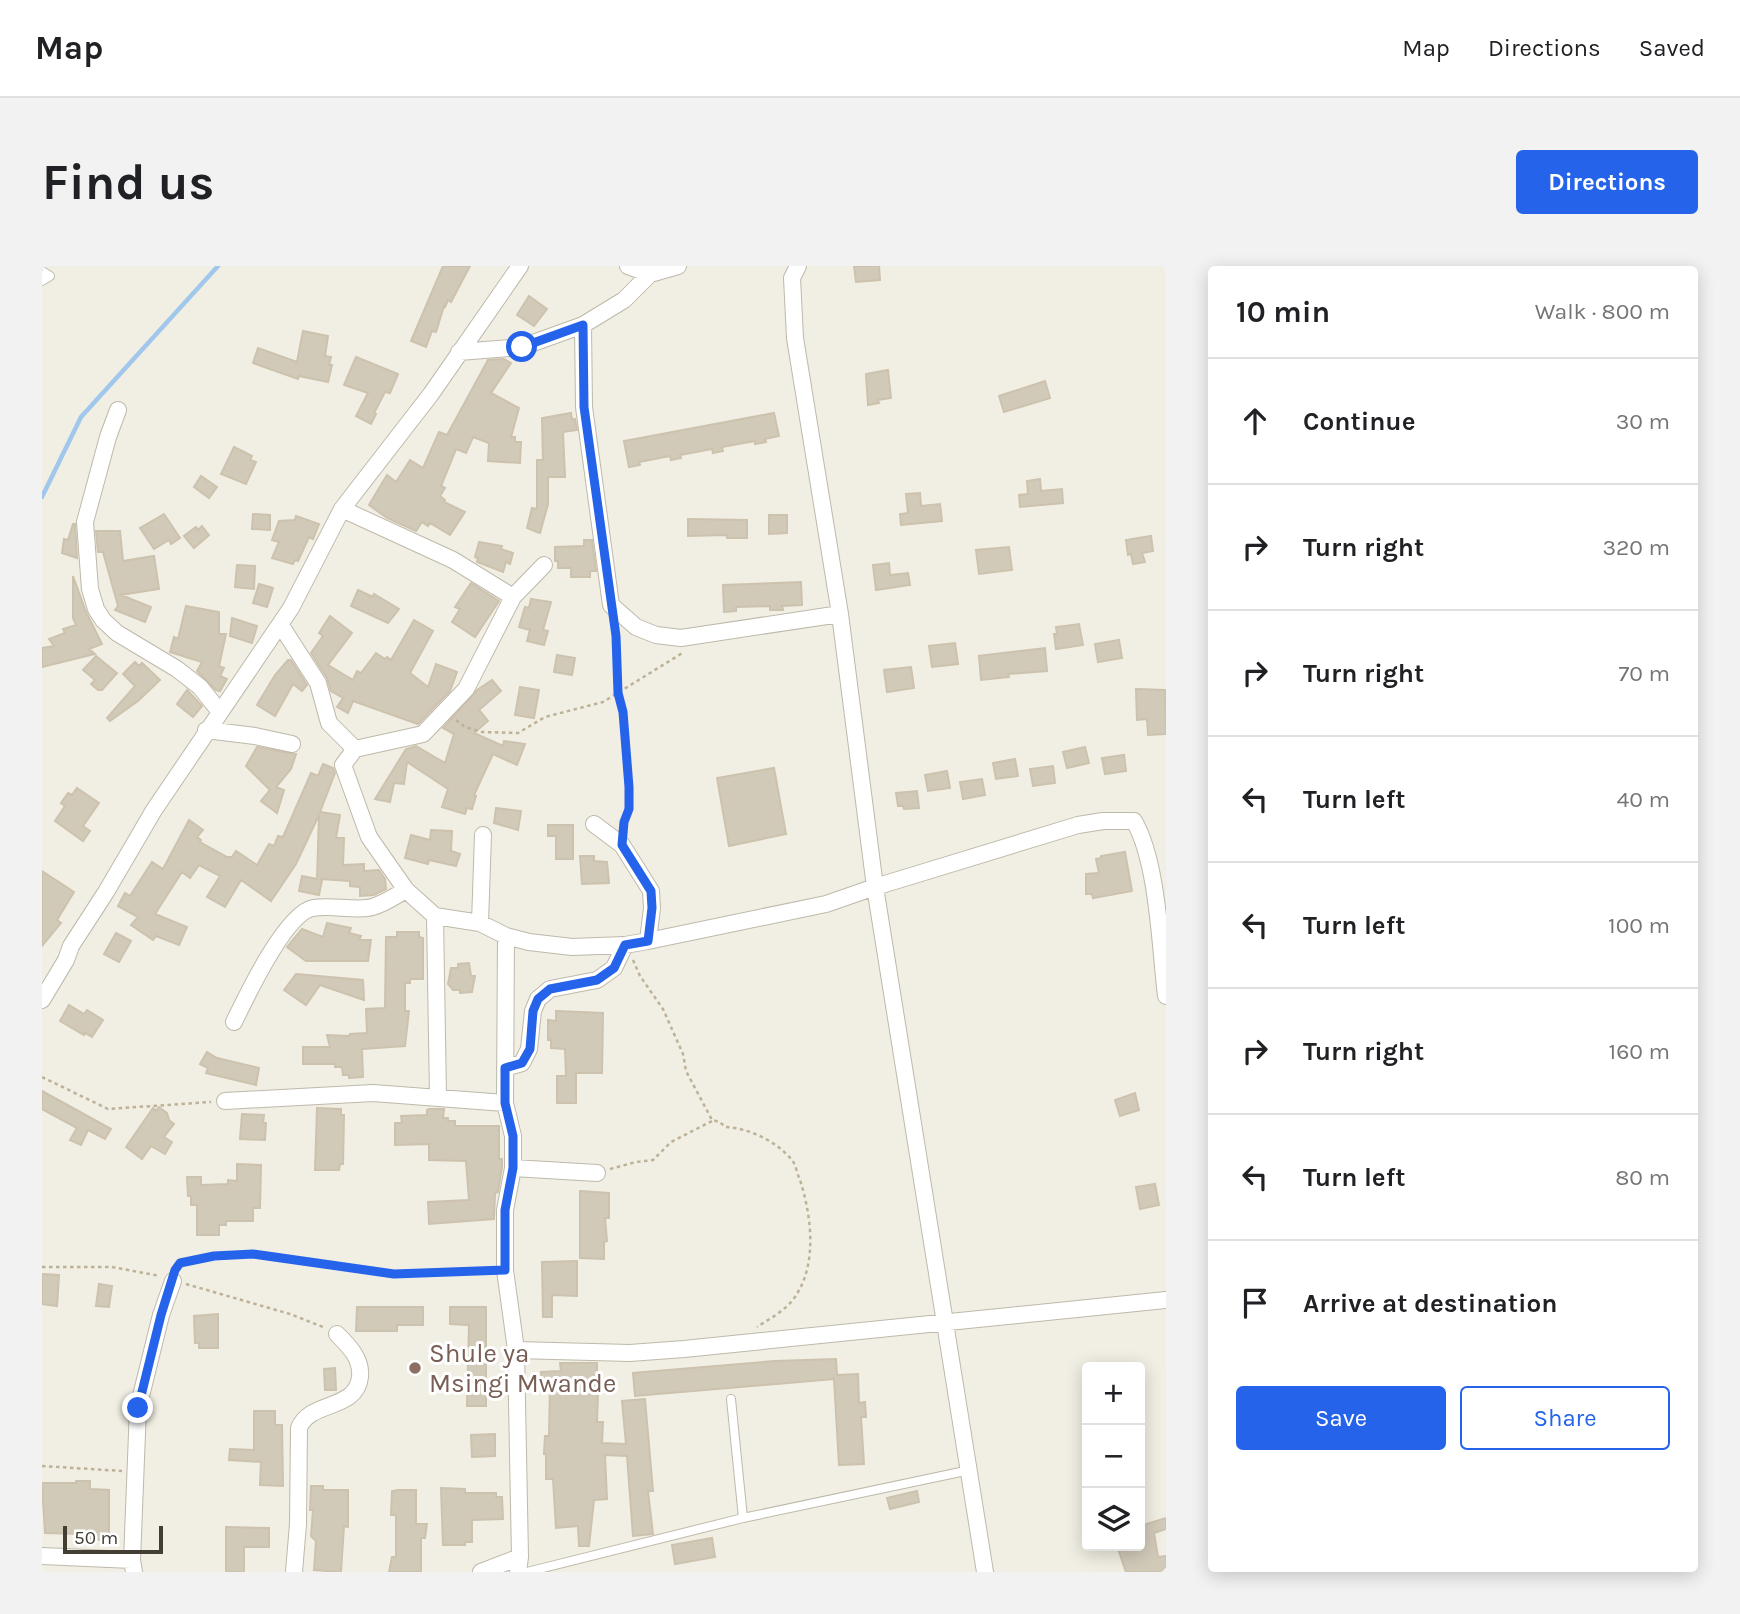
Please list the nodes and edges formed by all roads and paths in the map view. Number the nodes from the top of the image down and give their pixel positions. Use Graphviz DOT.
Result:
graph roads {
  1 [pos="520,266"];
  2 [pos="628,266"];
  3 [pos="678,266"];
  4 [pos="793,270"];
  5 [pos="42,271"];
  6 [pos="650,274"];
  7 [pos="42,281"];
  8 [pos="583,325"];
  9 [pos="460,352"];
  10 [pos="118,410"];
  11 [pos="342,509"];
  12 [pos="544,565"];
  13 [pos="513,597"];
  14 [pos="611,605"];
  15 [pos="840,614"];
  16 [pos="279,624"];
  17 [pos="702,636"];
  18 [pos="618,693"];
  19 [pos="446,710"];
  20 [pos="220,712"];
  21 [pos="206,730"];
  22 [pos="292,744"];
  23 [pos="355,749"];
  24 [pos="594,824"];
  25 [pos="483,835"];
  26 [pos="622,845"];
  27 [pos="1159,870"];
  28 [pos="874,887"];
  29 [pos="406,890"];
  30 [pos="435,916"];
  31 [pos="480,923"];
  32 [pos="506,936"];
  33 [pos="648,941"];
  34 [pos="625,945"];
  35 [pos="1166,996"];
  36 [pos="42,1000"];
  37 [pos="234,1021"];
  38 [pos="505,1068"];
  39 [pos="42,1077"];
  40 [pos="438,1097"];
  41 [pos="225,1101"];
  42 [pos="505,1103"];
  43 [pos="712,1120"];
  44 [pos="513,1168"];
  45 [pos="597,1173"];
  46 [pos="42,1267"];
  47 [pos="505,1270"];
  48 [pos="173,1281"];
  49 [pos="1166,1300"];
  50 [pos="944,1321"];
  51 [pos="755,1328"];
  52 [pos="337,1334"];
  53 [pos="516,1350"];
  54 [pos="731,1399"];
  55 [pos="42,1466"];
  56 [pos="970,1470"];
  57 [pos="136,1472"];
  58 [pos="743,1518"];
  59 [pos="42,1556"];
  60 [pos="519,1564"];
  61 [pos="133,1566"];
  62 [pos="294,1572"];
  63 [pos="481,1572"];
  64 [pos="527,1572"];
  65 [pos="985,1572"];
  1 -- 9 [label="street"];
  2 -- 6 [label="street"];
  3 -- 6 [label="street"];
  4 -- 15 [label="street"];
  5 -- 7 [label="lane"];
  6 -- 8 [label="street"];
  8 -- 9 [label="street"];
  8 -- 14 [label="street"];
  9 -- 11 [label="street"];
  10 -- 20 [label="street"];
  11 -- 13 [label="street"];
  11 -- 16 [label="street"];
  12 -- 13 [label="street"];
  13 -- 19 [label="street"];
  14 -- 17 [label="street"];
  14 -- 18 [label="path"];
  15 -- 17 [label="street"];
  15 -- 28 [label="street"];
  16 -- 20 [label="street"];
  16 -- 23 [label="street"];
  17 -- 18 [label="path"];
  18 -- 19 [label="path"];
  18 -- 26 [label="path"];
  19 -- 23 [label="street"];
  20 -- 21 [label="street"];
  21 -- 22 [label="street"];
  21 -- 36 [label="street"];
  23 -- 29 [label="street"];
  24 -- 26 [label="street"];
  25 -- 31 [label="street"];
  26 -- 33 [label="street"];
  27 -- 28 [label="street"];
  27 -- 35 [label="street"];
  28 -- 33 [label="street"];
  28 -- 50 [label="street"];
  29 -- 30 [label="street"];
  29 -- 37 [label="street"];
  30 -- 31 [label="street"];
  30 -- 40 [label="street"];
  31 -- 32 [label="street"];
  32 -- 34 [label="street"];
  32 -- 38 [label="street"];
  33 -- 34 [label="street"];
  34 -- 38 [label="street"];
  34 -- 43 [label="path"];
  38 -- 42 [label="street"];
  39 -- 41 [label="path"];
  40 -- 41 [label="street"];
  40 -- 42 [label="street"];
  42 -- 44 [label="street"];
  43 -- 45 [label="path"];
  43 -- 51 [label="path"];
  44 -- 45 [label="street"];
  44 -- 47 [label="street"];
  46 -- 48 [label="path"];
  47 -- 48 [label="path"];
  47 -- 53 [label="street"];
  48 -- 52 [label="path"];
  48 -- 57 [label="street"];
  49 -- 50 [label="street"];
  50 -- 53 [label="street"];
  50 -- 56 [label="street"];
  52 -- 62 [label="street"];
  53 -- 60 [label="street"];
  54 -- 58 [label="lane"];
  55 -- 57 [label="path"];
  56 -- 58 [label="lane"];
  56 -- 65 [label="street"];
  57 -- 61 [label="street"];
  58 -- 64 [label="lane"];
  59 -- 61 [label="street"];
  60 -- 63 [label="street"];
}
